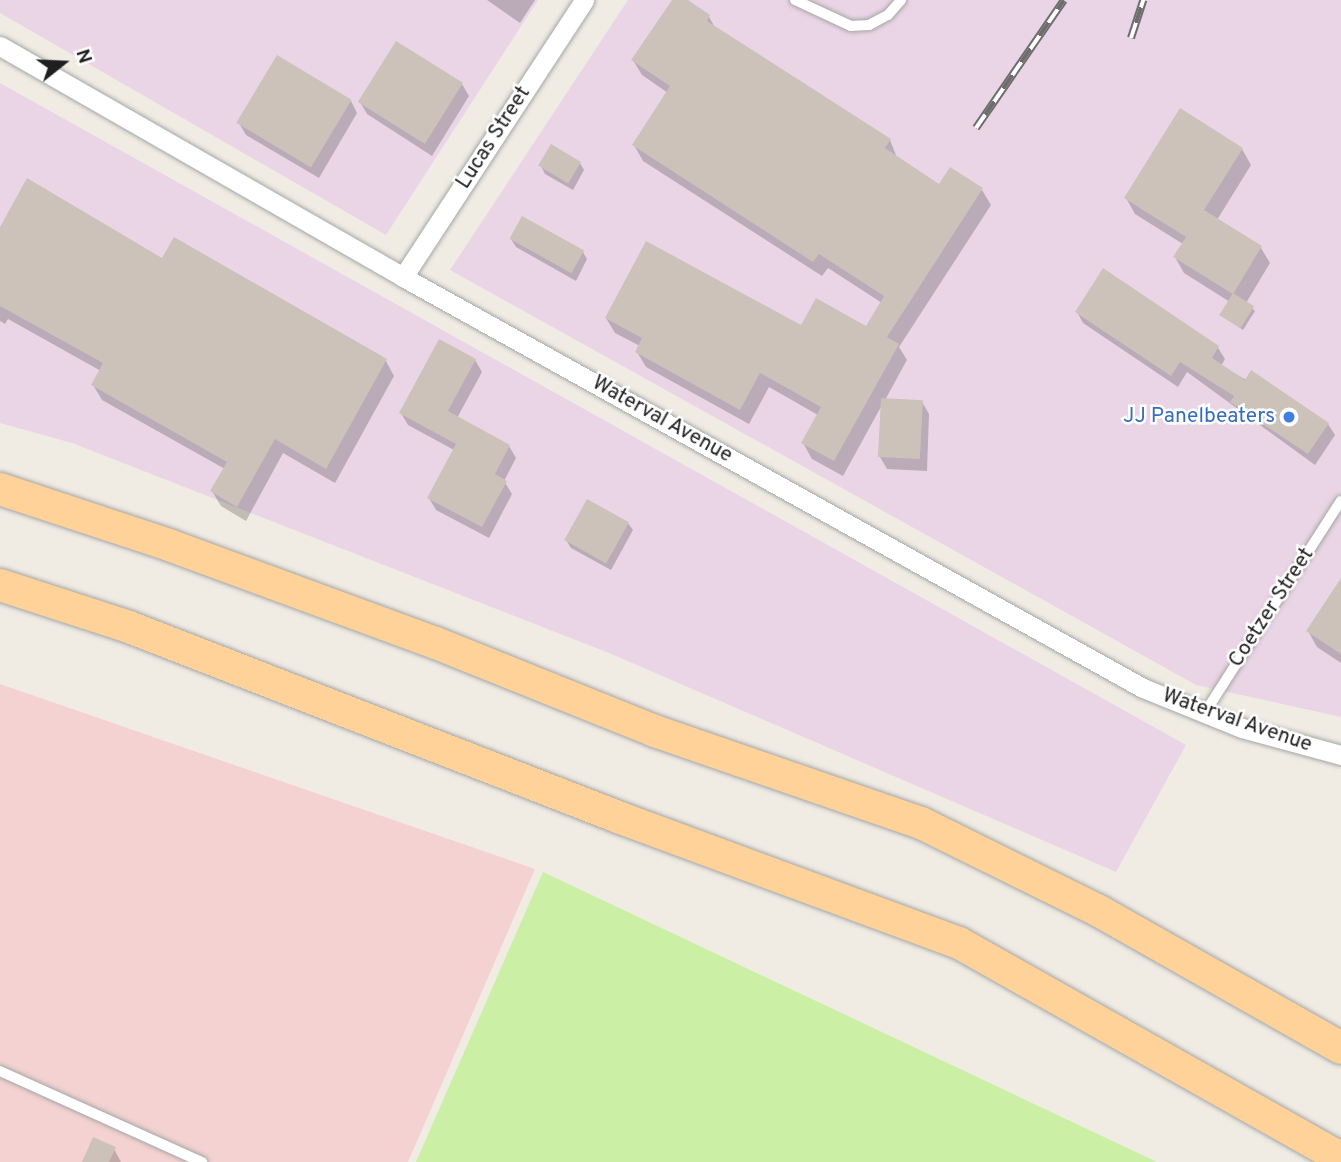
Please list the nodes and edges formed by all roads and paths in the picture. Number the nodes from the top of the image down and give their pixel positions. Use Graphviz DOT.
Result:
graph roads {
  1 [pos="584,0"];
  2 [pos="795,0"];
  3 [pos="901,0"];
  4 [pos="0,46"];
  5 [pos="403,277"];
  6 [pos="0,489"];
  7 [pos="1341,501"];
  8 [pos="0,585"];
  9 [pos="1204,714"];
  10 [pos="1341,755"];
  11 [pos="1341,1048"];
  12 [pos="0,1071"];
  13 [pos="1341,1158"];
  14 [pos="202,1162"];
  1 -- 5 [label="street, Lucas Street"];
  2 -- 3 [label="lane"];
  4 -- 5 [label="street, Waterval Avenue"];
  5 -- 9 [label="street, Waterval Avenue"];
  6 -- 11 [label="main road"];
  7 -- 9 [label="lane, Coetzer Street"];
  8 -- 13 [label="main road"];
  9 -- 10 [label="street, Waterval Avenue"];
  12 -- 14 [label="lane"];
}
